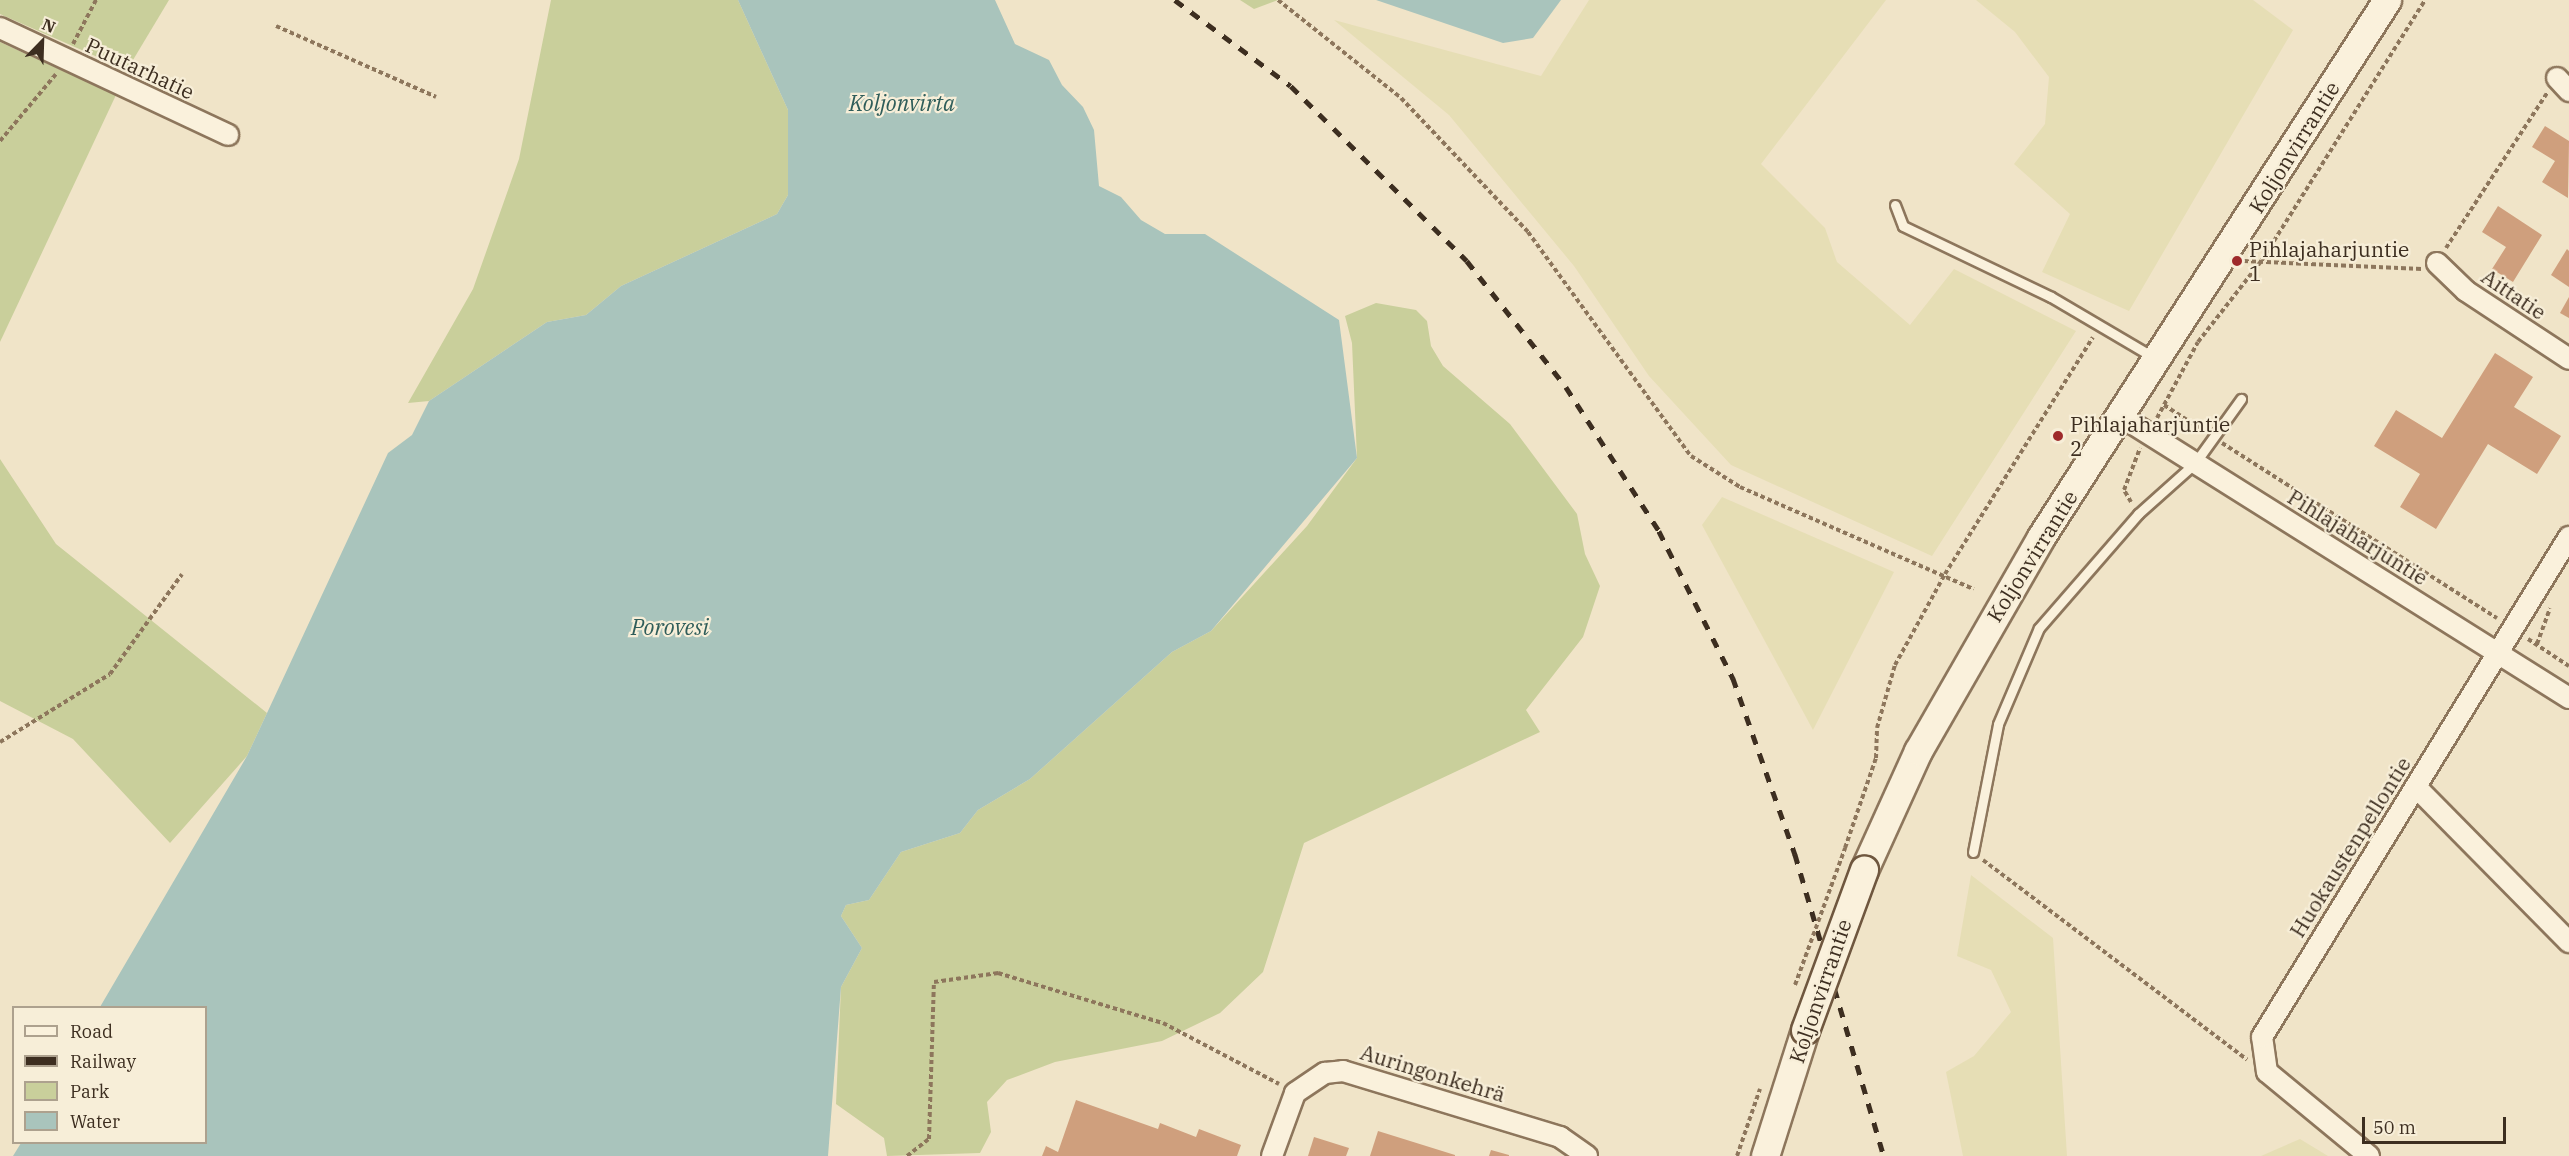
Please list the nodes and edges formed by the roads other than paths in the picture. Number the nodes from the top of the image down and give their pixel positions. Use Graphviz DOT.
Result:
graph roads {
  1 [pos="2387,0"];
  2 [pos="0,28"];
  3 [pos="228,135"];
  4 [pos="1895,205"];
  5 [pos="2437,263"];
  6 [pos="2569,359"];
  7 [pos="2158,360"];
  8 [pos="2241,399"];
  9 [pos="2122,417"];
  10 [pos="2195,463"];
  11 [pos="2569,537"];
  12 [pos="2498,652"];
  13 [pos="2569,699"];
  14 [pos="2416,787"];
  15 [pos="1972,852"];
  16 [pos="2569,942"];
  17 [pos="1272,1156"];
  18 [pos="1587,1156"];
  19 [pos="1765,1156"];
  20 [pos="2368,1156"];
  1 -- 7 [label="main road, Koljonvirrantie"];
  2 -- 3 [label="street, Puutarhatie"];
  4 -- 7 [label="lane"];
  5 -- 6 [label="street, Aittatie"];
  7 -- 9 [label="main road, Koljonvirrantie"];
  8 -- 10 [label="lane"];
  9 -- 10 [label="street, Pihlajaharjuntie"];
  9 -- 19 [label="main road, Koljonvirrantie, bridge"];
  10 -- 12 [label="street, Pihlajaharjuntie"];
  10 -- 15 [label="lane"];
  11 -- 12 [label="street, Huokaustenpellontie"];
  12 -- 13 [label="street, Pihlajaharjuntie"];
  12 -- 14 [label="street, Huokaustenpellontie"];
  14 -- 16 [label="street"];
  14 -- 20 [label="street, Huokaustenpellontie"];
  17 -- 18 [label="street, Auringonkehrä"];
}
